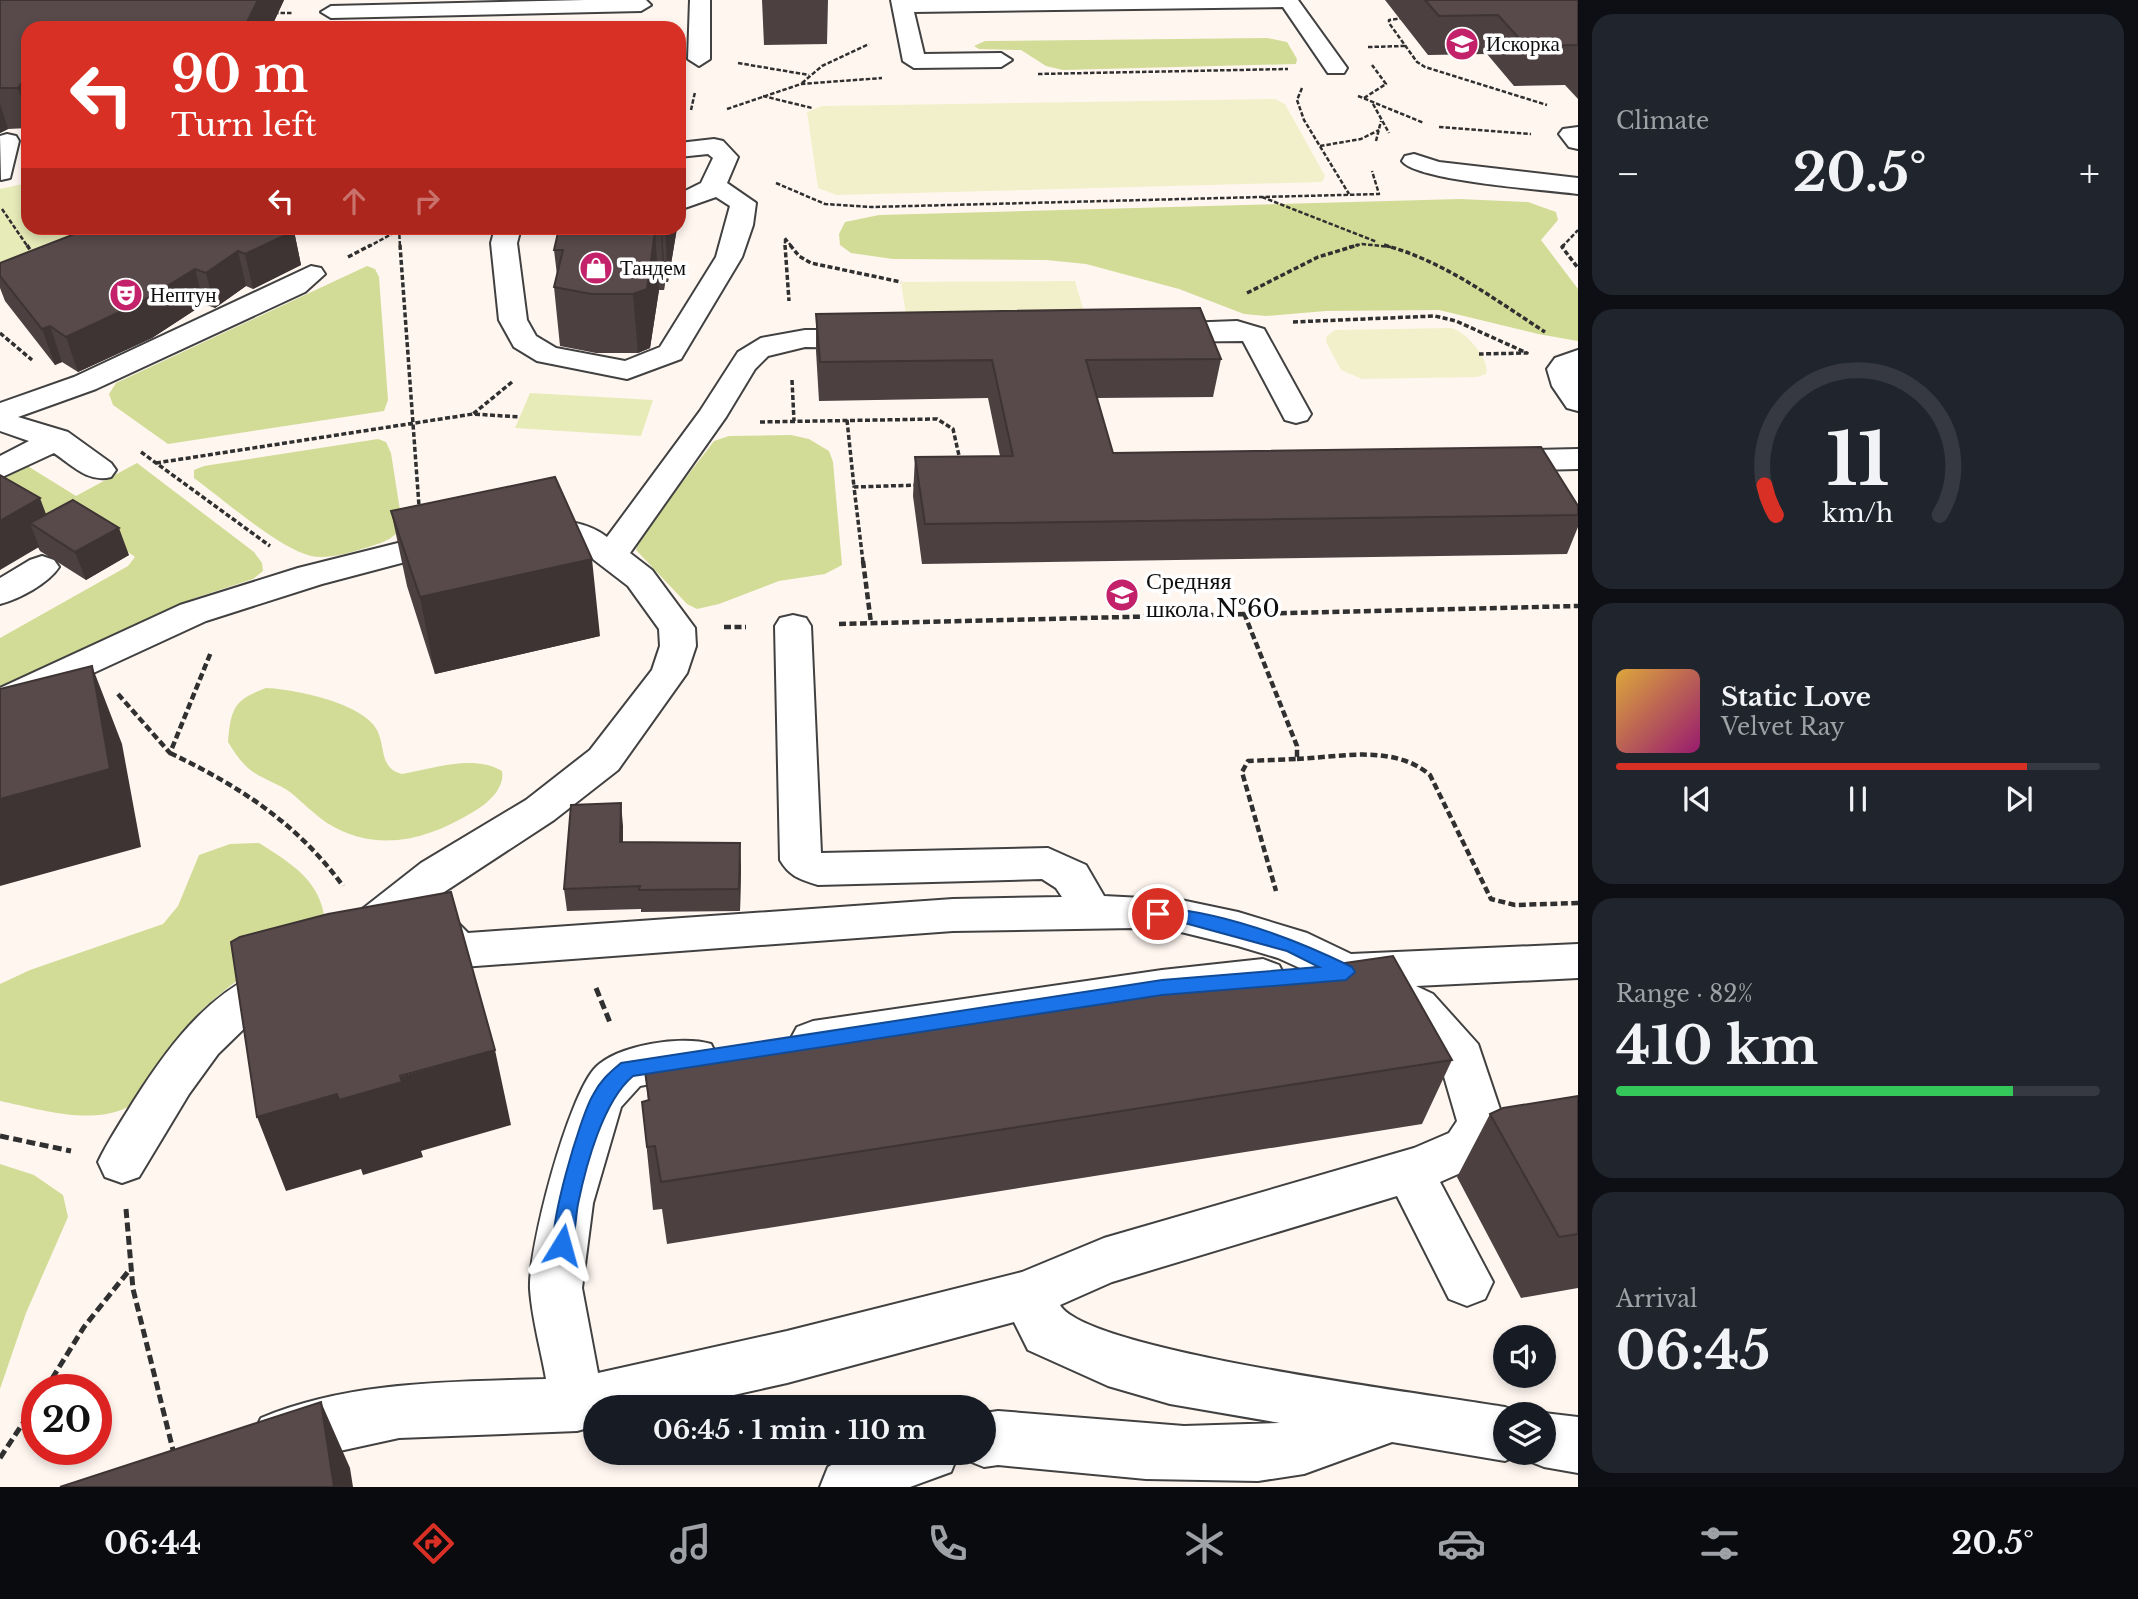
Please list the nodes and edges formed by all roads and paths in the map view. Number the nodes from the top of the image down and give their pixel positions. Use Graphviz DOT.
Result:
graph roads {
  1 [pos="700,0"];
  2 [pos="1288,0"];
  3 [pos="997,2"];
  4 [pos="901,3"];
  5 [pos="641,5"];
  6 [pos="268,13"];
  7 [pos="332,13"];
  8 [pos="1407,18"];
  9 [pos="908,32"];
  10 [pos="1405,46"];
  11 [pos="1360,47"];
  12 [pos="699,59"];
  13 [pos="1001,60"];
  14 [pos="1375,70"];
  15 [pos="1337,71"];
  16 [pos="1030,75"];
  17 [pos="891,77"];
  18 [pos="801,84"];
  19 [pos="762,96"];
  20 [pos="1547,105"];
  21 [pos="812,108"];
  22 [pos="1380,129"];
  23 [pos="1576,137"];
  24 [pos="12,141"];
  25 [pos="1320,146"];
  26 [pos="686,150"];
  27 [pos="720,152"];
  28 [pos="1414,161"];
  29 [pos="1,173"];
  30 [pos="715,186"];
  31 [pos="1578,186"];
  32 [pos="1349,194"];
  33 [pos="1379,194"];
  34 [pos="1258,196"];
  35 [pos="686,201"];
  36 [pos="0,205"];
  37 [pos="741,218"];
  38 [pos="1578,230"];
  39 [pos="400,235"];
  40 [pos="506,235"];
  41 [pos="1381,244"];
  42 [pos="36,258"];
  43 [pos="1578,268"];
  44 [pos="311,274"];
  45 [pos="901,282"];
  46 [pos="1248,332"];
  47 [pos="1173,333"];
  48 [pos="1,334"];
  49 [pos="1132,334"];
  50 [pos="900,338"];
  51 [pos="1555,338"];
  52 [pos="1479,354"];
  53 [pos="547,355"];
  54 [pos="1578,359"];
  55 [pos="37,365"];
  56 [pos="792,401"];
  57 [pos="1578,402"];
  58 [pos="0,413"];
  59 [pos="473,414"];
  60 [pos="1296,414"];
  61 [pos="520,417"];
  62 [pos="847,420"];
  63 [pos="794,421"];
  64 [pos="0,422"];
  65 [pos="414,422"];
  66 [pos="708,423"];
  67 [pos="57,439"];
  68 [pos="135,447"];
  69 [pos="1578,459"];
  70 [pos="1469,461"];
  71 [pos="156,463"];
  72 [pos="961,466"];
  73 [pos="0,468"];
  74 [pos="100,470"];
  75 [pos="922,485"];
  76 [pos="854,486"];
  77 [pos="419,506"];
  78 [pos="245,528"];
  79 [pos="612,554"];
  80 [pos="42,567"];
  81 [pos="0,593"];
  82 [pos="233,600"];
  83 [pos="1578,606"];
  84 [pos="1244,613"];
  85 [pos="871,623"];
  86 [pos="793,626"];
  87 [pos="677,628"];
  88 [pos="90,661"];
  89 [pos="0,703"];
  90 [pos="170,753"];
  91 [pos="1297,759"];
  92 [pos="436,874"];
  93 [pos="1578,903"];
  94 [pos="1087,912"];
  95 [pos="578,942"];
  96 [pos="1292,946"];
  97 [pos="390,949"];
  98 [pos="462,950"];
  99 [pos="1578,961"];
  100 [pos="1346,972"];
  101 [pos="628,1068"];
  102 [pos="0,1136"];
  103 [pos="122,1161"];
  104 [pos="1409,1171"];
  105 [pos="131,1268"];
  106 [pos="1467,1282"];
  107 [pos="1027,1295"];
  108 [pos="55,1374"];
  109 [pos="577,1404"];
  110 [pos="1391,1416"];
  111 [pos="21,1426"];
  112 [pos="1493,1432"];
  113 [pos="996,1438"];
  114 [pos="1556,1442"];
  115 [pos="1578,1445"];
  116 [pos="0,1458"];
  117 [pos="175,1460"];
  118 [pos="893,1465"];
  119 [pos="848,1487"];
  1 -- 12 [label="lane"];
  2 -- 3 [label="lane"];
  2 -- 15 [label="lane"];
  3 -- 4 [label="lane"];
  4 -- 9 [label="lane"];
  5 -- 7 [label="lane"];
  6 -- 7 [label="path"];
  8 -- 10 [label="path"];
  9 -- 13 [label="lane"];
  9 -- 18 [label="path"];
  10 -- 11 [label="path"];
  10 -- 20 [label="path"];
  14 -- 15 [label="path"];
  15 -- 16 [label="path"];
  15 -- 23 [label="path"];
  15 -- 25 [label="path"];
  17 -- 18 [label="path"];
  18 -- 19 [label="path"];
  19 -- 21 [label="path"];
  19 -- 27 [label="path"];
  22 -- 25 [label="path"];
  24 -- 29 [label="lane"];
  25 -- 32 [label="path"];
  26 -- 27 [label="lane"];
  27 -- 30 [label="lane"];
  27 -- 34 [label="path"];
  28 -- 31 [label="lane"];
  30 -- 35 [label="lane"];
  30 -- 37 [label="lane"];
  32 -- 33 [label="path"];
  32 -- 34 [label="path"];
  34 -- 41 [label="path"];
  36 -- 42 [label="path"];
  37 -- 45 [label="path"];
  37 -- 53 [label="lane"];
  38 -- 43 [label="path"];
  39 -- 65 [label="path"];
  40 -- 53 [label="lane"];
  41 -- 47 [label="path"];
  41 -- 51 [label="path"];
  44 -- 58 [label="lane"];
  46 -- 47 [label="lane"];
  46 -- 52 [label="path"];
  46 -- 60 [label="lane"];
  47 -- 49 [label="lane"];
  48 -- 55 [label="path"];
  50 -- 66 [label="lane"];
  53 -- 59 [label="path"];
  54 -- 57 [label="lane"];
  56 -- 63 [label="path"];
  59 -- 61 [label="path"];
  59 -- 65 [label="path"];
  62 -- 63 [label="path"];
  62 -- 72 [label="path"];
  62 -- 76 [label="path"];
  63 -- 66 [label="path"];
  64 -- 67 [label="lane"];
  65 -- 71 [label="path"];
  65 -- 77 [label="path"];
  66 -- 79 [label="lane"];
  67 -- 73 [label="lane"];
  67 -- 74 [label="lane"];
  68 -- 71 [label="path"];
  69 -- 70 [label="lane"];
  71 -- 78 [label="path"];
  75 -- 76 [label="path"];
  76 -- 85 [label="path"];
  79 -- 82 [label="lane"];
  79 -- 87 [label="lane"];
  80 -- 81 [label="lane"];
  82 -- 88 [label="lane"];
  82 -- 90 [label="path"];
  83 -- 84 [label="path"];
  84 -- 85 [label="path"];
  84 -- 91 [label="path"];
  85 -- 86 [label="path"];
  86 -- 87 [label="path"];
  86 -- 94 [label="lane"];
  87 -- 92 [label="lane"];
  88 -- 89 [label="lane"];
  88 -- 90 [label="path"];
  90 -- 97 [label="path"];
  91 -- 93 [label="path"];
  91 -- 96 [label="path"];
  92 -- 97 [label="lane"];
  92 -- 98 [label="lane"];
  94 -- 95 [label="lane"];
  94 -- 96 [label="lane"];
  95 -- 98 [label="lane"];
  95 -- 101 [label="path"];
  96 -- 100 [label="lane"];
  97 -- 98 [label="lane"];
  97 -- 103 [label="lane"];
  99 -- 100 [label="lane"];
  100 -- 101 [label="lane"];
  100 -- 104 [label="lane"];
  101 -- 109 [label="lane"];
  102 -- 103 [label="path"];
  103 -- 105 [label="path"];
  104 -- 106 [label="lane"];
  104 -- 107 [label="lane"];
  105 -- 108 [label="path"];
  105 -- 117 [label="path"];
  107 -- 109 [label="lane"];
  107 -- 110 [label="lane"];
  109 -- 117 [label="lane"];
  110 -- 112 [label="lane"];
  110 -- 113 [label="lane"];
  111 -- 116 [label="path"];
  114 -- 115 [label="lane"];
  118 -- 119 [label="lane"];
}
